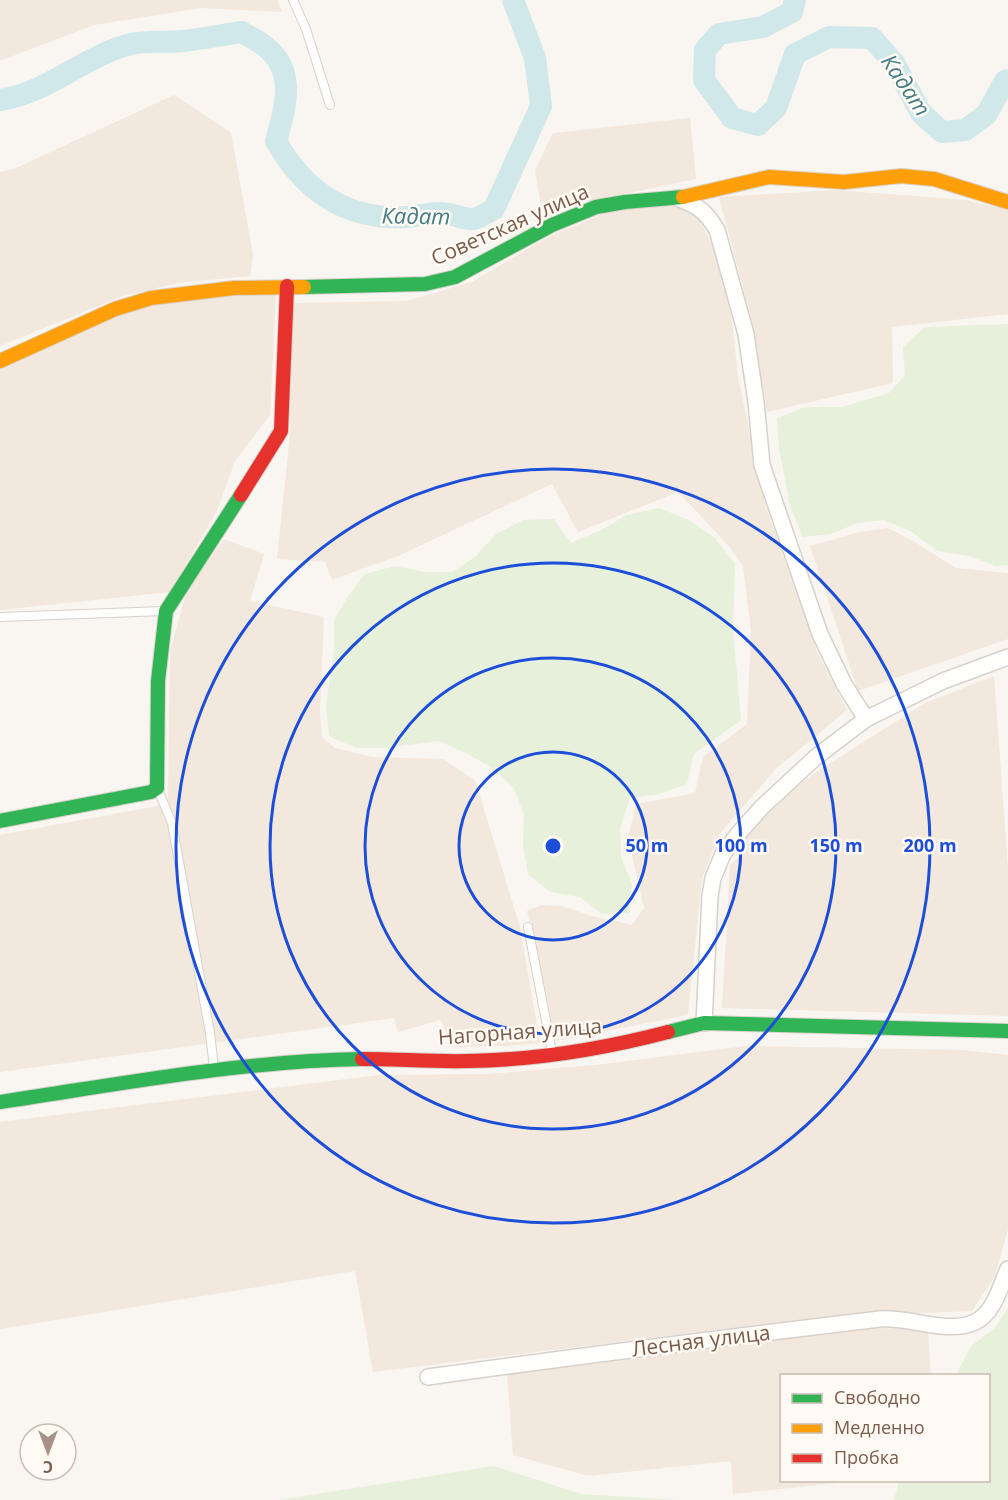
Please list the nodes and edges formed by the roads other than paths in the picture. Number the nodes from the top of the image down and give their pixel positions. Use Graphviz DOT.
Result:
graph roads {
  1 [pos="293,0"];
  2 [pos="330,105"];
  3 [pos="677,198"];
  4 [pos="1008,202"];
  5 [pos="287,286"];
  6 [pos="0,361"];
  7 [pos="166,611"];
  8 [pos="0,617"];
  9 [pos="1008,657"];
  10 [pos="866,719"];
  11 [pos="157,788"];
  12 [pos="0,821"];
  13 [pos="528,927"];
  14 [pos="704,1023"];
  15 [pos="1008,1031"];
  16 [pos="552,1053"];
  17 [pos="214,1070"];
  18 [pos="0,1102"];
  19 [pos="1008,1269"];
  20 [pos="428,1377"];
  1 -- 2 [label="lane"];
  3 -- 4 [label="street, Советская улица"];
  3 -- 5 [label="street, Советская улица"];
  3 -- 10 [label="street"];
  5 -- 6 [label="street, Советская улица"];
  5 -- 7 [label="street"];
  7 -- 8 [label="lane"];
  7 -- 11 [label="street"];
  9 -- 10 [label="street"];
  10 -- 14 [label="street"];
  11 -- 12 [label="street"];
  11 -- 17 [label="lane"];
  13 -- 16 [label="lane"];
  14 -- 15 [label="street, Нагорная улица"];
  14 -- 16 [label="street, Нагорная улица"];
  16 -- 17 [label="street, Нагорная улица"];
  17 -- 18 [label="street, Нагорная улица"];
  19 -- 20 [label="street, Лесная улица"];
}
